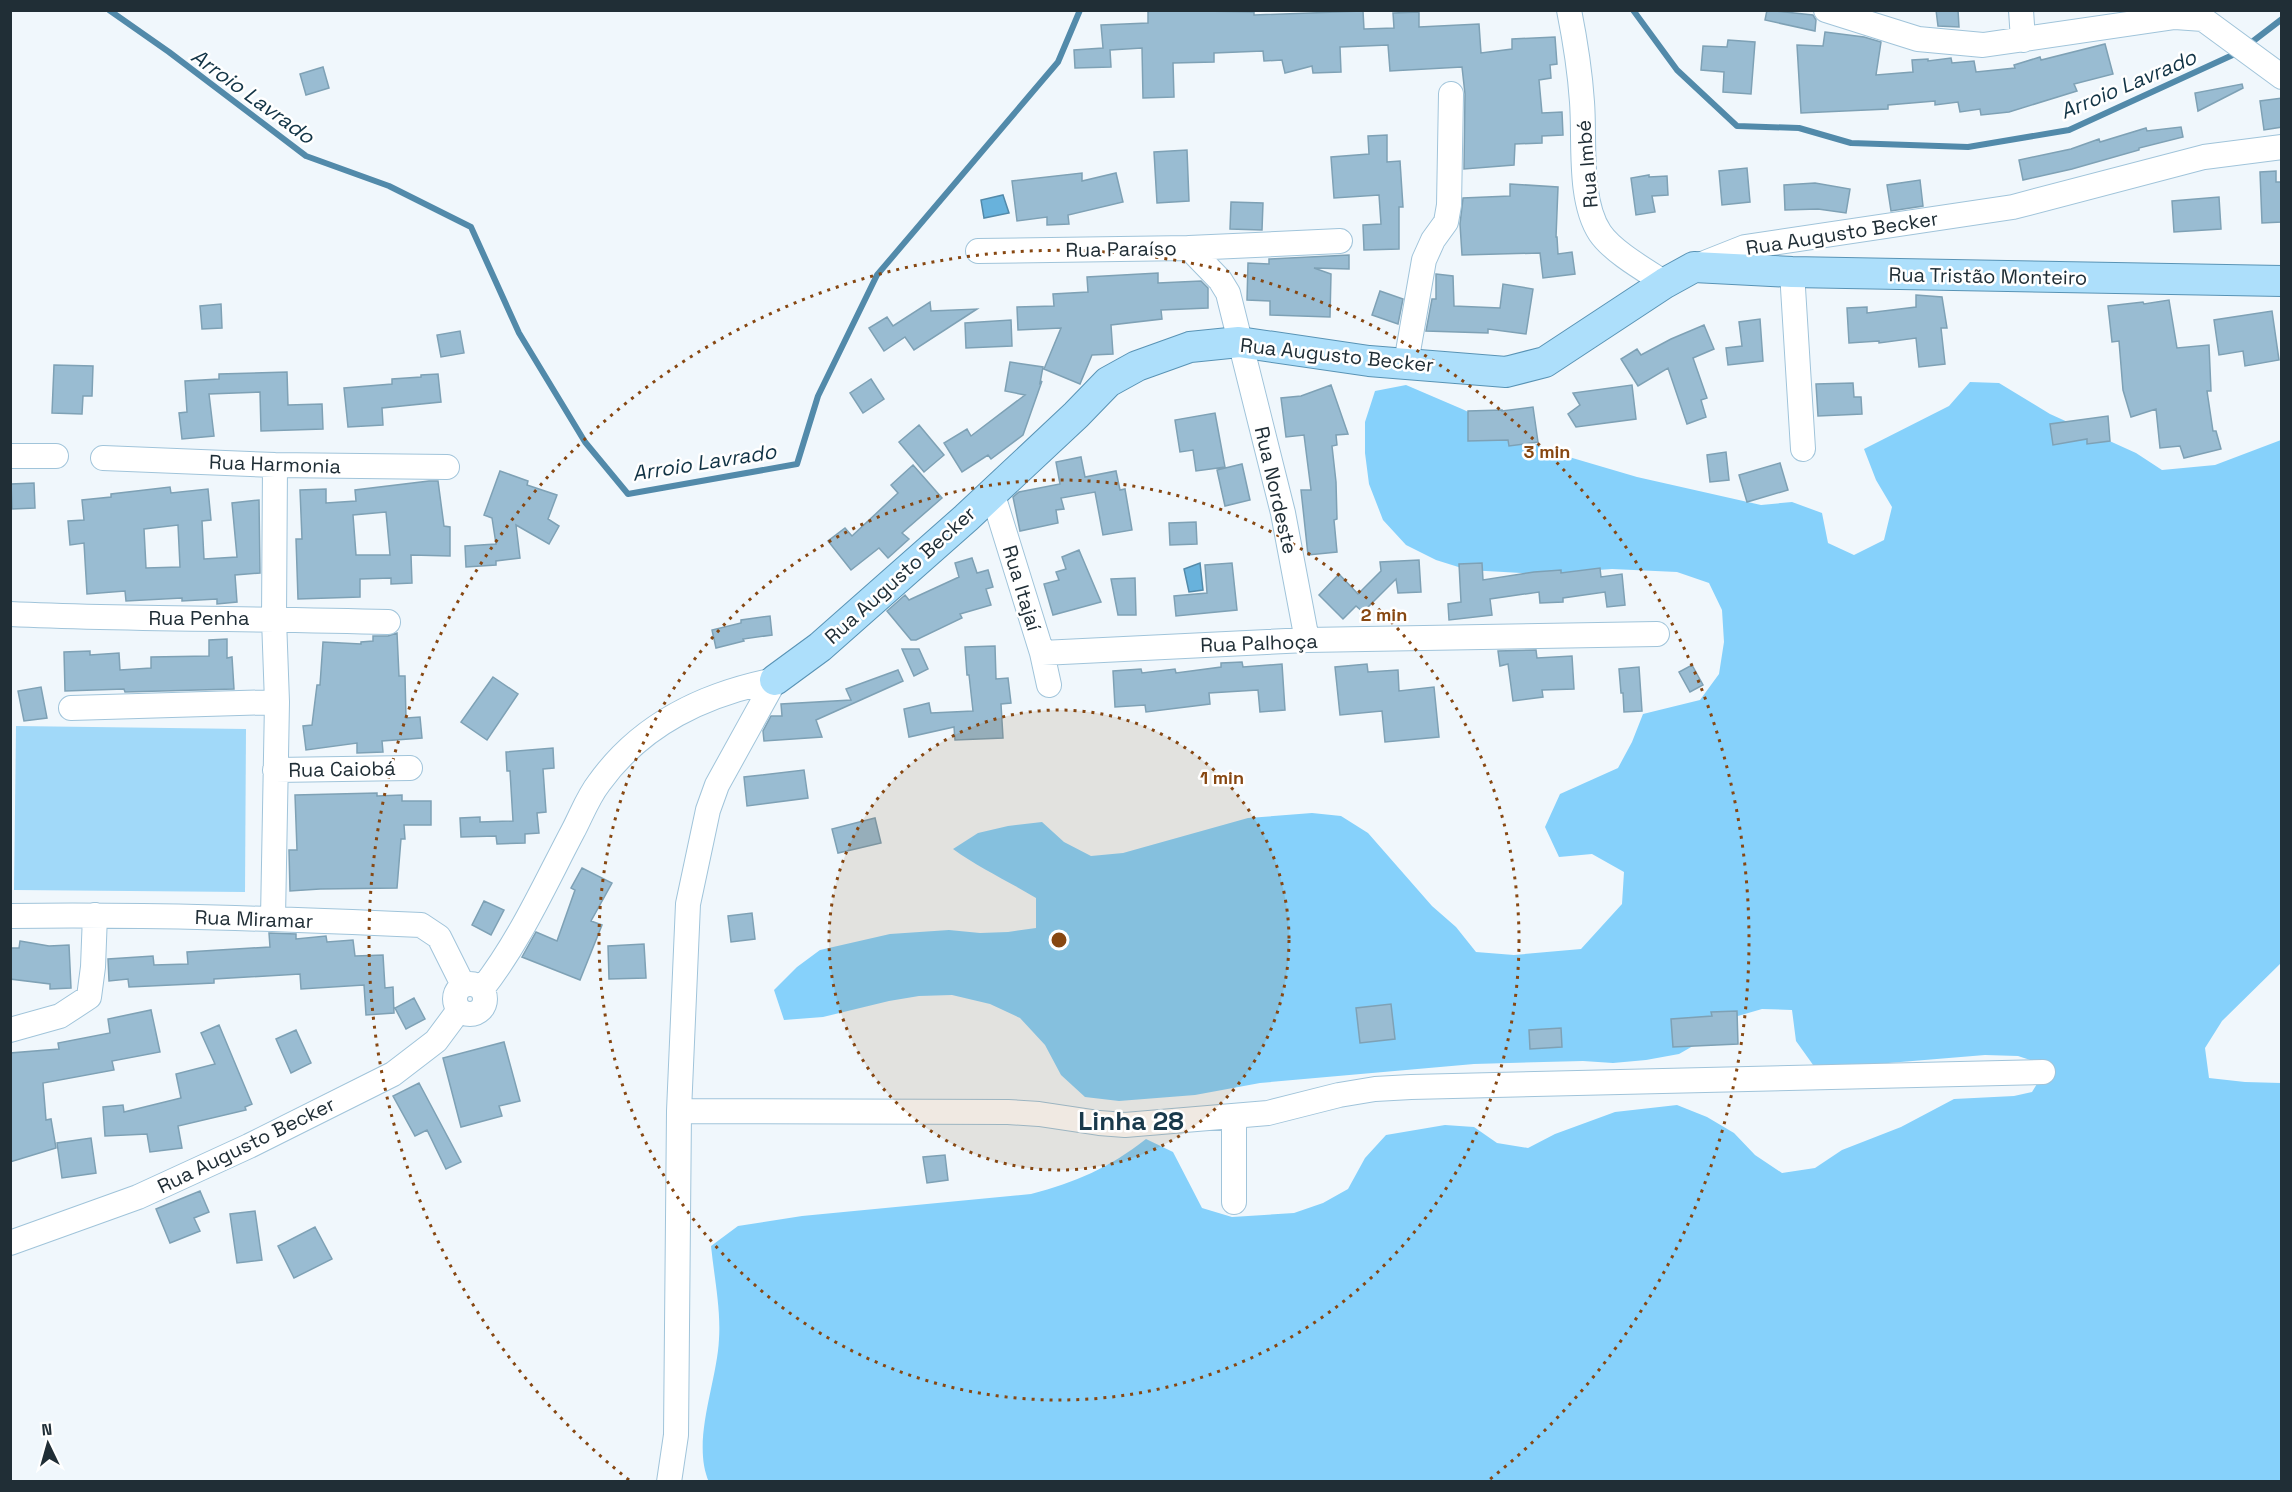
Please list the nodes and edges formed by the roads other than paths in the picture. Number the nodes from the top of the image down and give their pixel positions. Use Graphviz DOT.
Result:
graph roads {
  1 [pos="1569,10"];
  2 [pos="1826,10"];
  3 [pos="2021,10"];
  4 [pos="2023,40"];
  5 [pos="2282,77"];
  6 [pos="1452,94"];
  7 [pos="2282,147"];
  8 [pos="1340,241"];
  9 [pos="1190,248"];
  10 [pos="978,251"];
  11 [pos="1694,267"];
  12 [pos="1792,272"];
  13 [pos="2282,281"];
  14 [pos="1665,283"];
  15 [pos="1239,342"];
  16 [pos="1406,363"];
  17 [pos="1803,449"];
  18 [pos="10,456"];
  19 [pos="56,456"];
  20 [pos="103,458"];
  21 [pos="275,465"];
  22 [pos="447,467"];
  23 [pos="992,492"];
  24 [pos="10,614"];
  25 [pos="274,619"];
  26 [pos="388,622"];
  27 [pos="1657,634"];
  28 [pos="1307,640"];
  29 [pos="1042,652"];
  30 [pos="775,680"];
  31 [pos="1049,685"];
  32 [pos="277,702"];
  33 [pos="71,708"];
  34 [pos="410,768"];
  35 [pos="275,770"];
  36 [pos="95,915"];
  37 [pos="10,916"];
  38 [pos="273,918"];
  39 [pos="472,987"];
  40 [pos="10,1030"];
  41 [pos="2043,1072"];
  42 [pos="679,1112"];
  43 [pos="1234,1116"];
  44 [pos="1234,1202"];
  45 [pos="10,1243"];
  46 [pos="669,1482"];
  1 -- 14 [label="street, Rua Imbé"];
  2 -- 4 [label="street"];
  3 -- 4 [label="street"];
  4 -- 5 [label="street"];
  6 -- 16 [label="street"];
  7 -- 11 [label="street, Rua Augusto Becker"];
  8 -- 9 [label="street"];
  9 -- 10 [label="street, Rua Paraíso"];
  9 -- 15 [label="street, Rua Paraíso"];
  11 -- 12 [label="main road, Rua Tristão Monteiro"];
  11 -- 14 [label="main road, Rua Augusto Becker"];
  12 -- 13 [label="main road, Rua Tristão Monteiro"];
  12 -- 17 [label="street"];
  14 -- 16 [label="main road, Rua Augusto Becker"];
  15 -- 16 [label="main road, Rua Augusto Becker"];
  15 -- 23 [label="main road, Rua Augusto Becker"];
  15 -- 28 [label="street, Rua Nordeste"];
  18 -- 19 [label="street"];
  20 -- 21 [label="street, Rua Harmonia"];
  21 -- 22 [label="street, Rua Harmonia"];
  21 -- 25 [label="street"];
  23 -- 29 [label="street, Rua Itajaí"];
  23 -- 30 [label="main road, Rua Augusto Becker"];
  24 -- 25 [label="street, Rua Penha"];
  25 -- 26 [label="street, Rua Penha"];
  25 -- 32 [label="street"];
  27 -- 28 [label="street, Rua Palhoça"];
  28 -- 29 [label="street, Rua Palhoça"];
  29 -- 31 [label="street, Rua Itajaí"];
  30 -- 39 [label="street, Rua Augusto Becker"];
  30 -- 42 [label="street"];
  32 -- 33 [label="street"];
  32 -- 35 [label="street"];
  34 -- 35 [label="street, Rua Caiobá"];
  35 -- 38 [label="street"];
  36 -- 37 [label="street, Rua Miramar"];
  36 -- 38 [label="street, Rua Miramar"];
  36 -- 40 [label="street"];
  38 -- 39 [label="street, Rua Miramar"];
  39 -- 45 [label="street, Rua Augusto Becker"];
  41 -- 43 [label="street"];
  42 -- 43 [label="street"];
  42 -- 46 [label="street"];
  43 -- 44 [label="street"];
}
